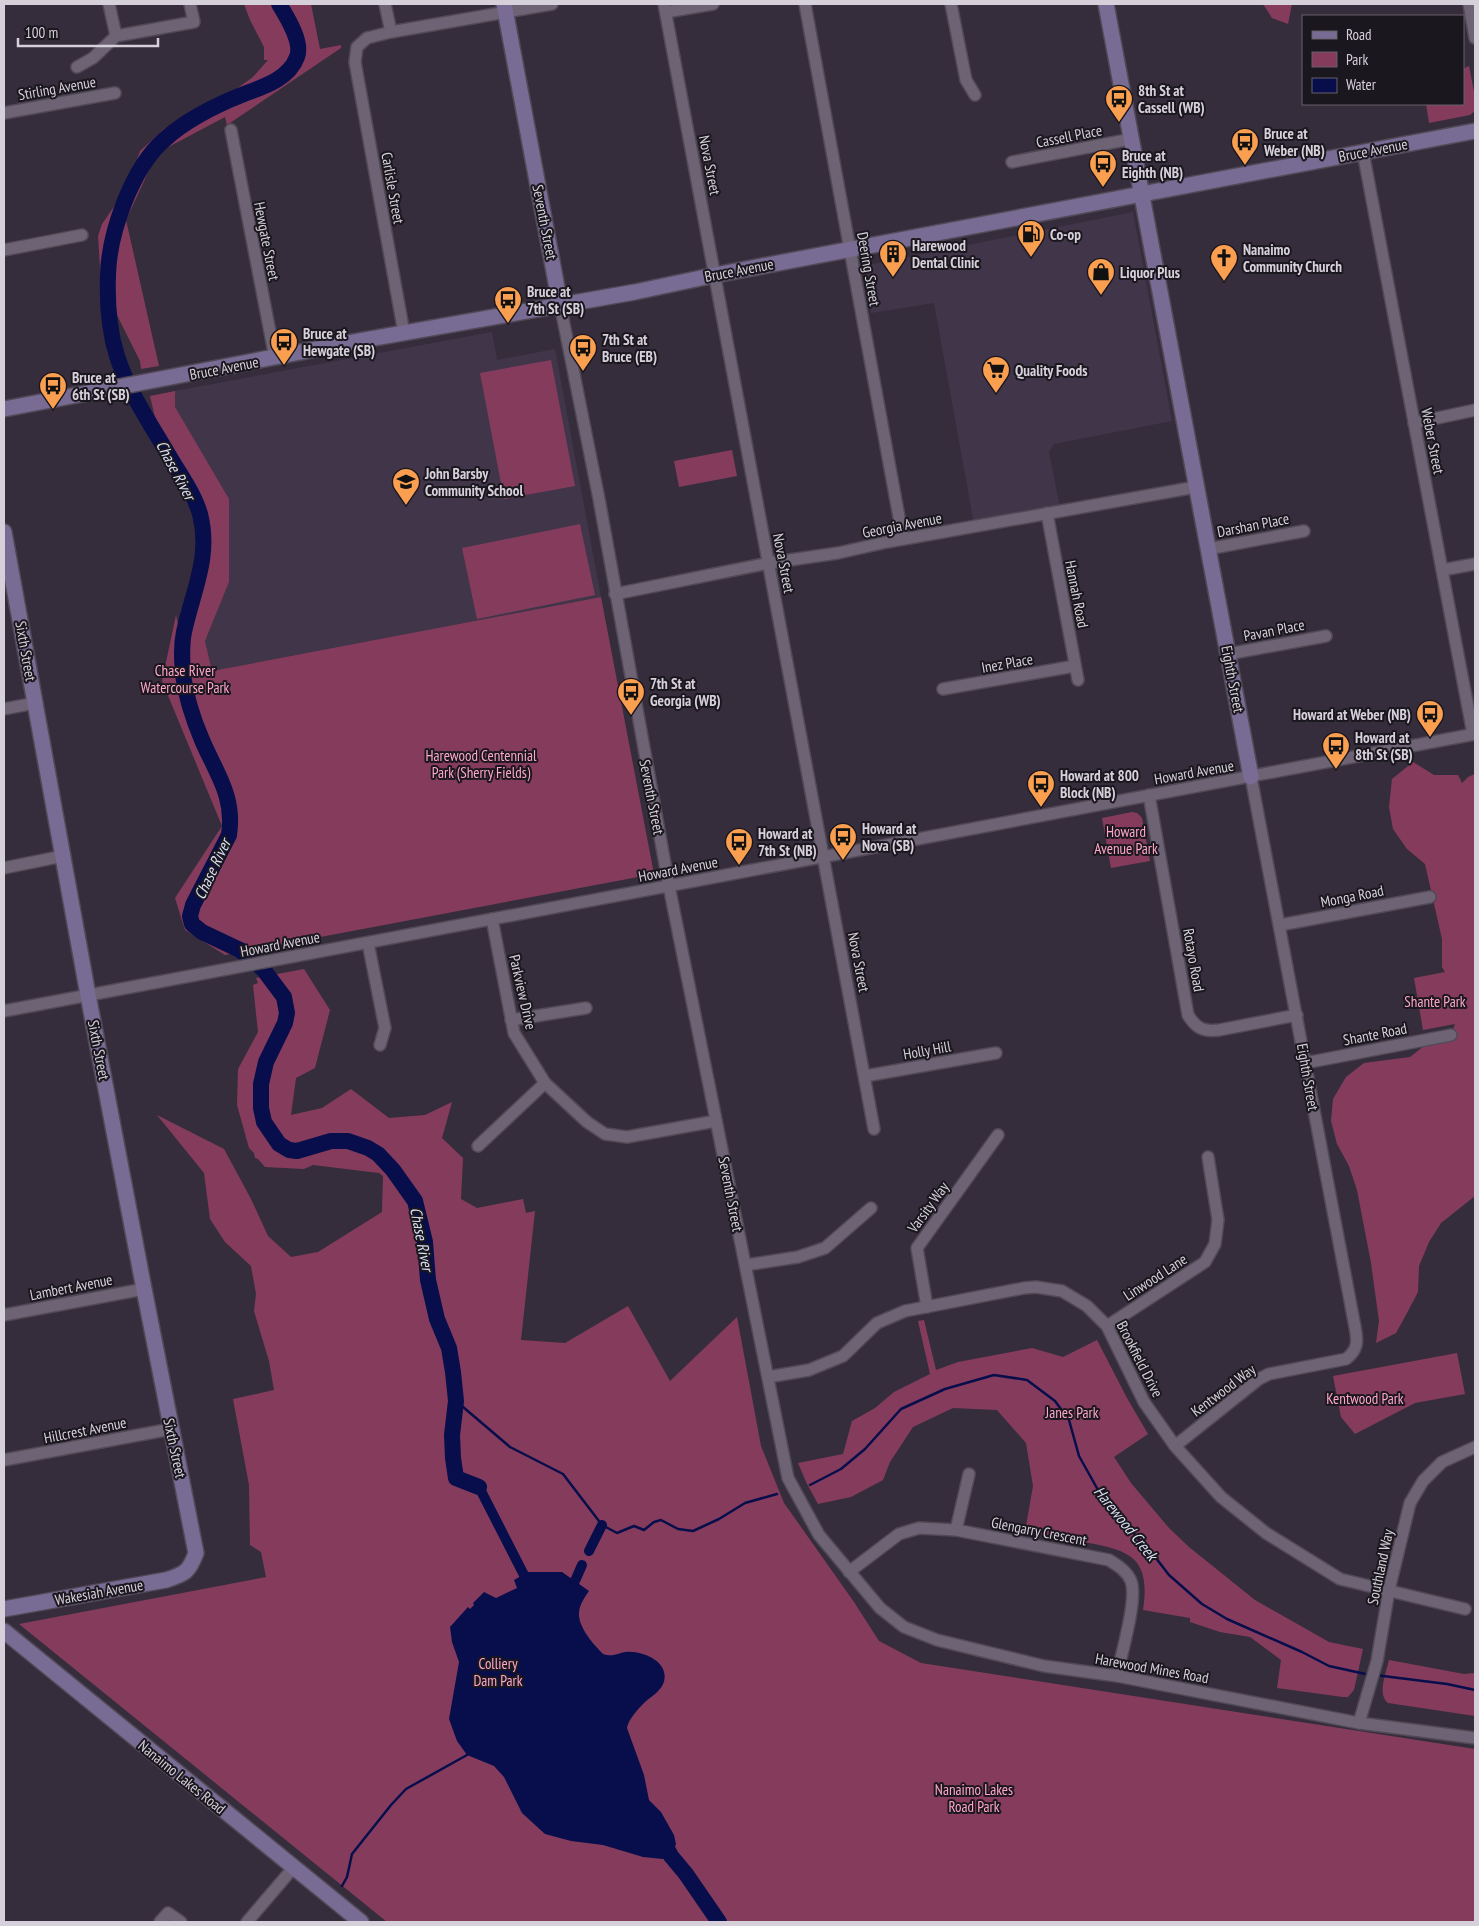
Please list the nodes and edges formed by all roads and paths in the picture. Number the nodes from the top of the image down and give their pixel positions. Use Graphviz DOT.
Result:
graph roads {
  1 [pos="109,4"];
  2 [pos="190,4"];
  3 [pos="385,4"];
  4 [pos="552,4"];
  5 [pos="714,4"];
  6 [pos="805,4"];
  7 [pos="951,4"];
  8 [pos="1106,4"];
  9 [pos="1469,4"];
  10 [pos="505,8"];
  11 [pos="665,8"];
  12 [pos="391,32"];
  13 [pos="116,36"];
  14 [pos="1475,38"];
  15 [pos="77,67"];
  16 [pos="115,93"];
  17 [pos="975,95"];
  18 [pos="4,113"];
  19 [pos="231,130"];
  20 [pos="1475,131"];
  21 [pos="1131,139"];
  22 [pos="1363,152"];
  23 [pos="1012,162"];
  24 [pos="1141,194"];
  25 [pos="82,235"];
  26 [pos="850,249"];
  27 [pos="4,250"];
  28 [pos="715,274"];
  29 [pos="560,304"];
  30 [pos="404,333"];
  31 [pos="275,358"];
  32 [pos="4,409"];
  33 [pos="1475,410"];
  34 [pos="1414,423"];
  35 [pos="1196,487"];
  36 [pos="1047,513"];
  37 [pos="1304,530"];
  38 [pos="4,532"];
  39 [pos="903,539"];
  40 [pos="1208,549"];
  41 [pos="769,563"];
  42 [pos="1475,564"];
  43 [pos="1442,570"];
  44 [pos="614,594"];
  45 [pos="1326,636"];
  46 [pos="1228,654"];
  47 [pos="1075,666"];
  48 [pos="1078,680"];
  49 [pos="943,688"];
  50 [pos="35,704"];
  51 [pos="4,709"];
  52 [pos="1474,734"];
  53 [pos="1251,777"];
  54 [pos="1149,795"];
  55 [pos="63,856"];
  56 [pos="824,857"];
  57 [pos="4,868"];
  58 [pos="669,886"];
  59 [pos="1430,897"];
  60 [pos="492,919"];
  61 [pos="1280,925"];
  62 [pos="368,943"];
  63 [pos="88,995"];
  64 [pos="586,1008"];
  65 [pos="4,1011"];
  66 [pos="1297,1015"];
  67 [pos="511,1020"];
  68 [pos="1451,1035"];
  69 [pos="380,1045"];
  70 [pos="996,1053"];
  71 [pos="1305,1063"];
  72 [pos="865,1076"];
  73 [pos="545,1083"];
  74 [pos="716,1121"];
  75 [pos="874,1129"];
  76 [pos="998,1134"];
  77 [pos="478,1146"];
  78 [pos="1208,1157"];
  79 [pos="871,1208"];
  80 [pos="746,1266"];
  81 [pos="144,1289"];
  82 [pos="927,1307"];
  83 [pos="4,1315"];
  84 [pos="1107,1326"];
  85 [pos="1352,1354"];
  86 [pos="768,1377"];
  87 [pos="171,1429"];
  88 [pos="1174,1446"];
  89 [pos="1475,1447"];
  90 [pos="4,1460"];
  91 [pos="969,1474"];
  92 [pos="956,1530"];
  93 [pos="191,1566"];
  94 [pos="849,1572"];
  95 [pos="1389,1590"];
  96 [pos="4,1609"];
  97 [pos="1465,1610"];
  98 [pos="4,1631"];
  99 [pos="1117,1676"];
  100 [pos="1359,1723"];
  101 [pos="1475,1738"];
  102 [pos="294,1867"];
  103 [pos="160,1922"];
  104 [pos="181,1922"];
  105 [pos="247,1922"];
  106 [pos="361,1922"];
  1 -- 13 [label="street"];
  2 -- 13 [label="street"];
  3 -- 12 [label="street"];
  4 -- 10 [label="street"];
  5 -- 11 [label="street"];
  6 -- 26 [label="street, Deering Street"];
  7 -- 17 [label="street"];
  8 -- 21 [label="street, Eighth Street"];
  9 -- 14 [label="street"];
  10 -- 12 [label="street"];
  10 -- 29 [label="street, Seventh Street"];
  11 -- 28 [label="street, Nova Street"];
  12 -- 30 [label="street, Carlisle Street"];
  13 -- 15 [label="street"];
  16 -- 18 [label="street, Stirling Avenue"];
  19 -- 31 [label="street, Hewgate Street"];
  20 -- 22 [label="street, Bruce Avenue"];
  21 -- 23 [label="street, Cassell Place"];
  21 -- 24 [label="street, Eighth Street"];
  22 -- 24 [label="street, Bruce Avenue"];
  22 -- 34 [label="street, Weber Street"];
  24 -- 26 [label="street, Bruce Avenue"];
  24 -- 35 [label="street, Eighth Street"];
  25 -- 27 [label="street"];
  26 -- 28 [label="street, Bruce Avenue"];
  26 -- 39 [label="street, Deering Street"];
  28 -- 29 [label="street, Bruce Avenue"];
  28 -- 41 [label="street, Nova Street"];
  29 -- 30 [label="street, Bruce Avenue"];
  29 -- 44 [label="street, Seventh Street"];
  30 -- 31 [label="street, Bruce Avenue"];
  31 -- 32 [label="street, Bruce Avenue"];
  33 -- 34 [label="street"];
  34 -- 43 [label="street, Weber Street"];
  35 -- 36 [label="street, Georgia Avenue"];
  35 -- 40 [label="street, Eighth Street"];
  36 -- 39 [label="street, Georgia Avenue"];
  36 -- 47 [label="street, Hannah Road"];
  37 -- 40 [label="street, Darshan Place"];
  38 -- 50 [label="street, Sixth Street"];
  39 -- 41 [label="street, Georgia Avenue"];
  40 -- 46 [label="street, Eighth Street"];
  41 -- 44 [label="street, Georgia Avenue"];
  41 -- 56 [label="street, Nova Street"];
  42 -- 43 [label="street"];
  43 -- 52 [label="street, Weber Street"];
  44 -- 58 [label="street, Seventh Street"];
  45 -- 46 [label="street, Pavan Place"];
  46 -- 53 [label="street, Eighth Street"];
  47 -- 48 [label="street, Hannah Road"];
  47 -- 49 [label="street, Inez Place"];
  50 -- 51 [label="street"];
  50 -- 55 [label="street, Sixth Street"];
  52 -- 53 [label="street, Howard Avenue"];
  53 -- 54 [label="street, Howard Avenue"];
  53 -- 61 [label="street, Eighth Street"];
  54 -- 56 [label="street, Howard Avenue"];
  54 -- 66 [label="street, Rotayo Road"];
  55 -- 57 [label="street"];
  55 -- 63 [label="street, Sixth Street"];
  56 -- 58 [label="street, Howard Avenue"];
  56 -- 72 [label="street, Nova Street"];
  58 -- 60 [label="street, Howard Avenue"];
  58 -- 74 [label="street, Seventh Street"];
  59 -- 61 [label="street, Monga Road"];
  60 -- 62 [label="street, Howard Avenue"];
  60 -- 67 [label="street, Parkview Drive"];
  61 -- 66 [label="street, Eighth Street"];
  62 -- 63 [label="street, Howard Avenue"];
  62 -- 69 [label="street"];
  63 -- 65 [label="street, Howard Avenue"];
  63 -- 81 [label="street, Sixth Street"];
  64 -- 67 [label="street"];
  66 -- 71 [label="street, Eighth Street"];
  67 -- 73 [label="street, Parkview Drive"];
  68 -- 71 [label="street, Shante Road"];
  70 -- 72 [label="street, Holly Hill"];
  71 -- 85 [label="street, Eighth Street"];
  72 -- 75 [label="street, Nova Street"];
  73 -- 74 [label="street, Parkview Drive"];
  73 -- 77 [label="street"];
  74 -- 80 [label="street, Seventh Street"];
  76 -- 82 [label="street, Varsity Way"];
  78 -- 84 [label="street, Linwood Lane"];
  79 -- 80 [label="street"];
  80 -- 86 [label="street, Seventh Street"];
  81 -- 83 [label="street, Lambert Avenue"];
  81 -- 87 [label="street, Sixth Street"];
  82 -- 84 [label="street, Brookfield Drive"];
  82 -- 86 [label="street, Brookfield Drive"];
  84 -- 88 [label="street, Brookfield Drive"];
  85 -- 88 [label="street, Kentwood Way"];
  86 -- 94 [label="street, Seventh Street"];
  87 -- 90 [label="street, Hillcrest Avenue"];
  87 -- 93 [label="street, Sixth Street"];
  88 -- 95 [label="street, Brookfield Drive"];
  89 -- 95 [label="street, Southland Way"];
  91 -- 92 [label="street"];
  92 -- 94 [label="street, Glengarry Crescent"];
  92 -- 99 [label="street, Glengarry Crescent"];
  93 -- 96 [label="street, Wakesiah Avenue"];
  94 -- 99 [label="street, Harewood Mines Road"];
  95 -- 97 [label="street, Brookfield Drive"];
  95 -- 100 [label="street, Southland Way"];
  98 -- 102 [label="street, Nanaimo Lakes Road"];
  99 -- 100 [label="street, Harewood Mines Road"];
  100 -- 101 [label="street, Harewood Mines Road"];
  102 -- 105 [label="street"];
  102 -- 106 [label="street, Nanaimo Lakes Road"];
  103 -- 104 [label="street"];
}
